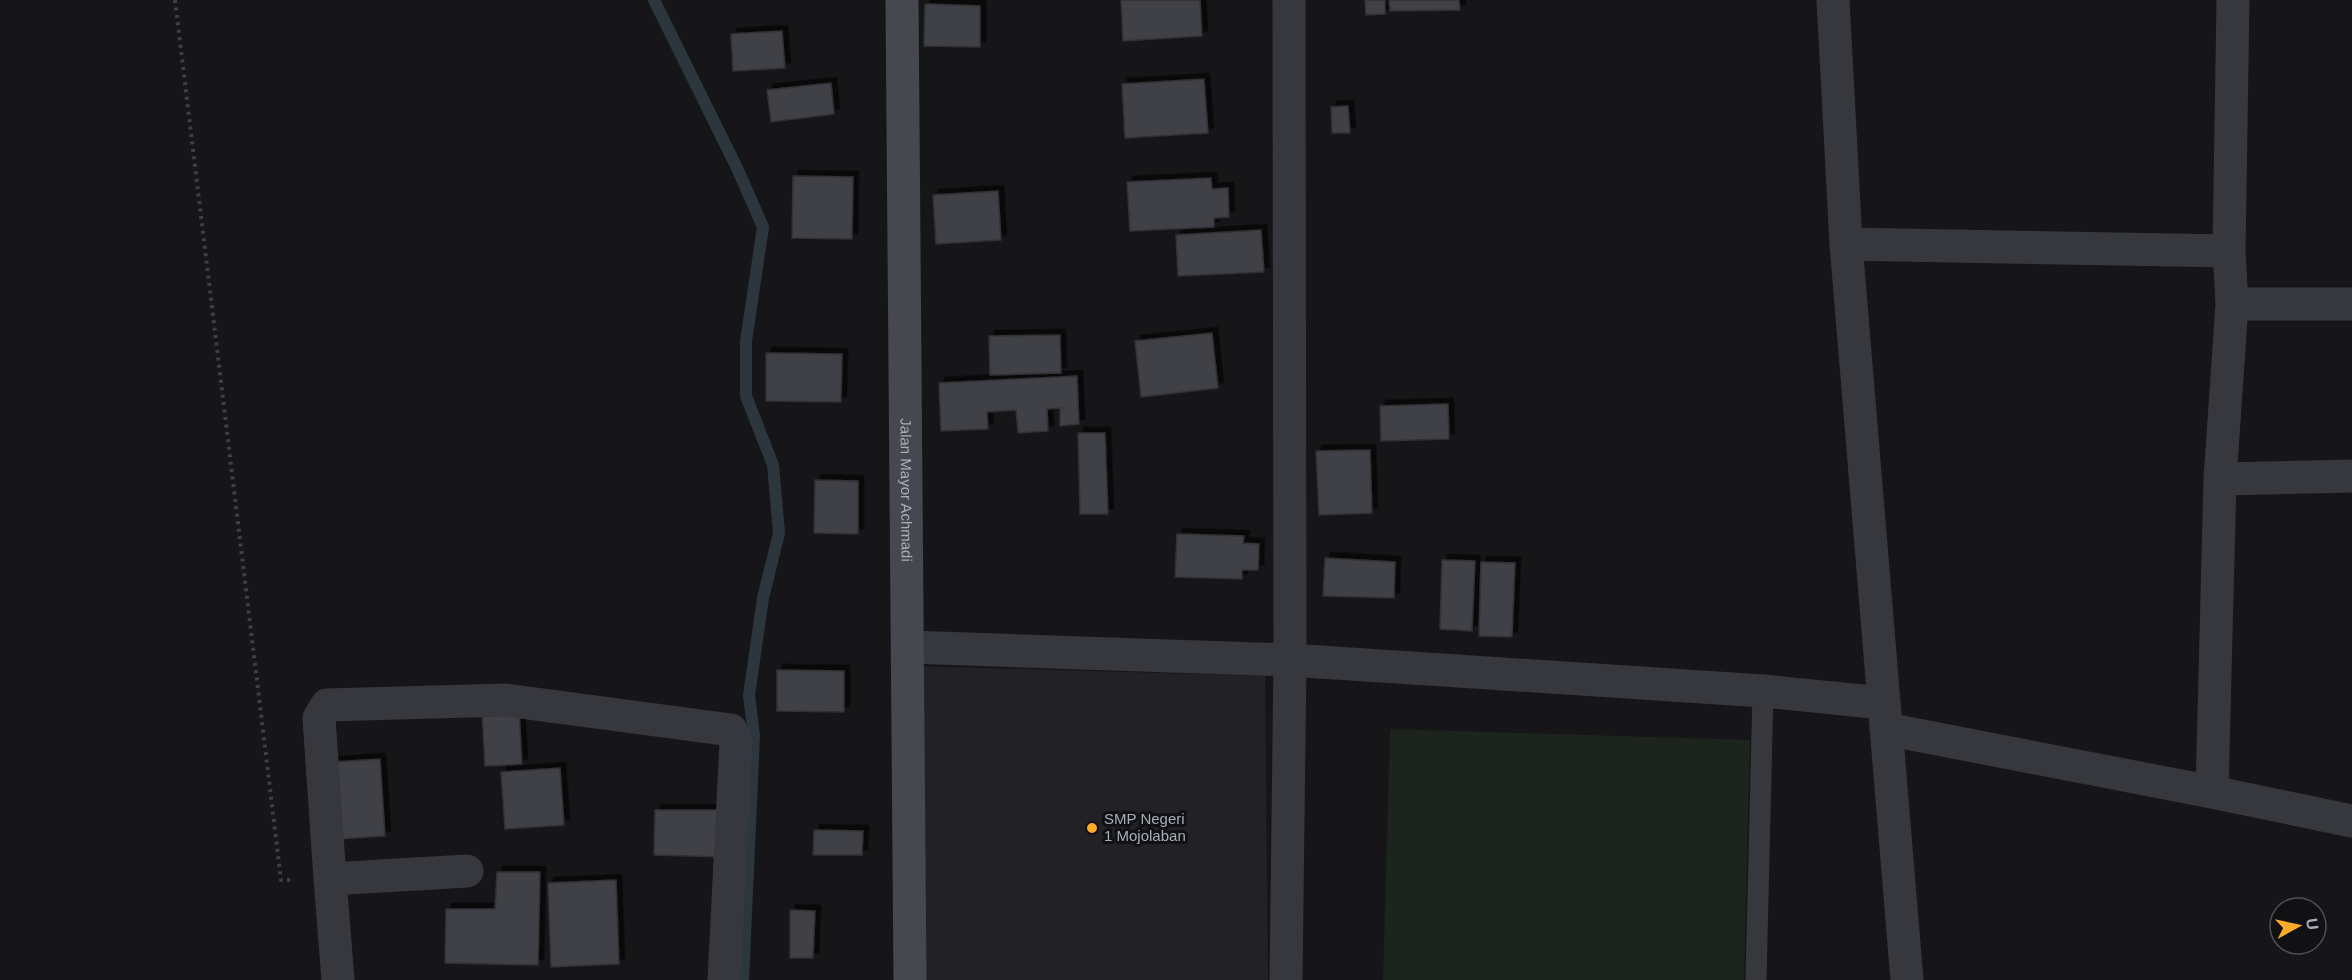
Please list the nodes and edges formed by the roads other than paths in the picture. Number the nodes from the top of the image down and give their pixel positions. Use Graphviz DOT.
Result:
graph roads {
  1 [pos="902,0"];
  2 [pos="1289,0"];
  3 [pos="1833,0"];
  4 [pos="2233,0"];
  5 [pos="1846,244"];
  6 [pos="2229,251"];
  7 [pos="2232,304"];
  8 [pos="2352,304"];
  9 [pos="2352,476"];
  10 [pos="2220,479"];
  11 [pos="909,647"];
  12 [pos="1290,660"];
  13 [pos="1762,691"];
  14 [pos="1885,716"];
  15 [pos="2212,792"];
  16 [pos="2352,821"];
  17 [pos="467,871"];
  18 [pos="330,879"];
  19 [pos="338,980"];
  20 [pos="724,980"];
  21 [pos="910,980"];
  22 [pos="1286,980"];
  23 [pos="1756,980"];
  24 [pos="1907,980"];
  1 -- 11 [label="main road, Jalan Mayor Achmadi"];
  2 -- 12 [label="street"];
  3 -- 5 [label="street"];
  4 -- 6 [label="street"];
  5 -- 6 [label="street"];
  5 -- 14 [label="street"];
  6 -- 7 [label="street"];
  7 -- 8 [label="street"];
  7 -- 10 [label="street"];
  9 -- 10 [label="street"];
  10 -- 15 [label="street"];
  11 -- 12 [label="street"];
  11 -- 21 [label="main road, Jalan Mayor Achmadi"];
  12 -- 13 [label="street"];
  12 -- 22 [label="street"];
  13 -- 14 [label="street"];
  13 -- 23 [label="lane"];
  14 -- 15 [label="street"];
  14 -- 24 [label="street"];
  15 -- 16 [label="street"];
  17 -- 18 [label="street"];
  18 -- 19 [label="street"];
  18 -- 20 [label="street"];
}
